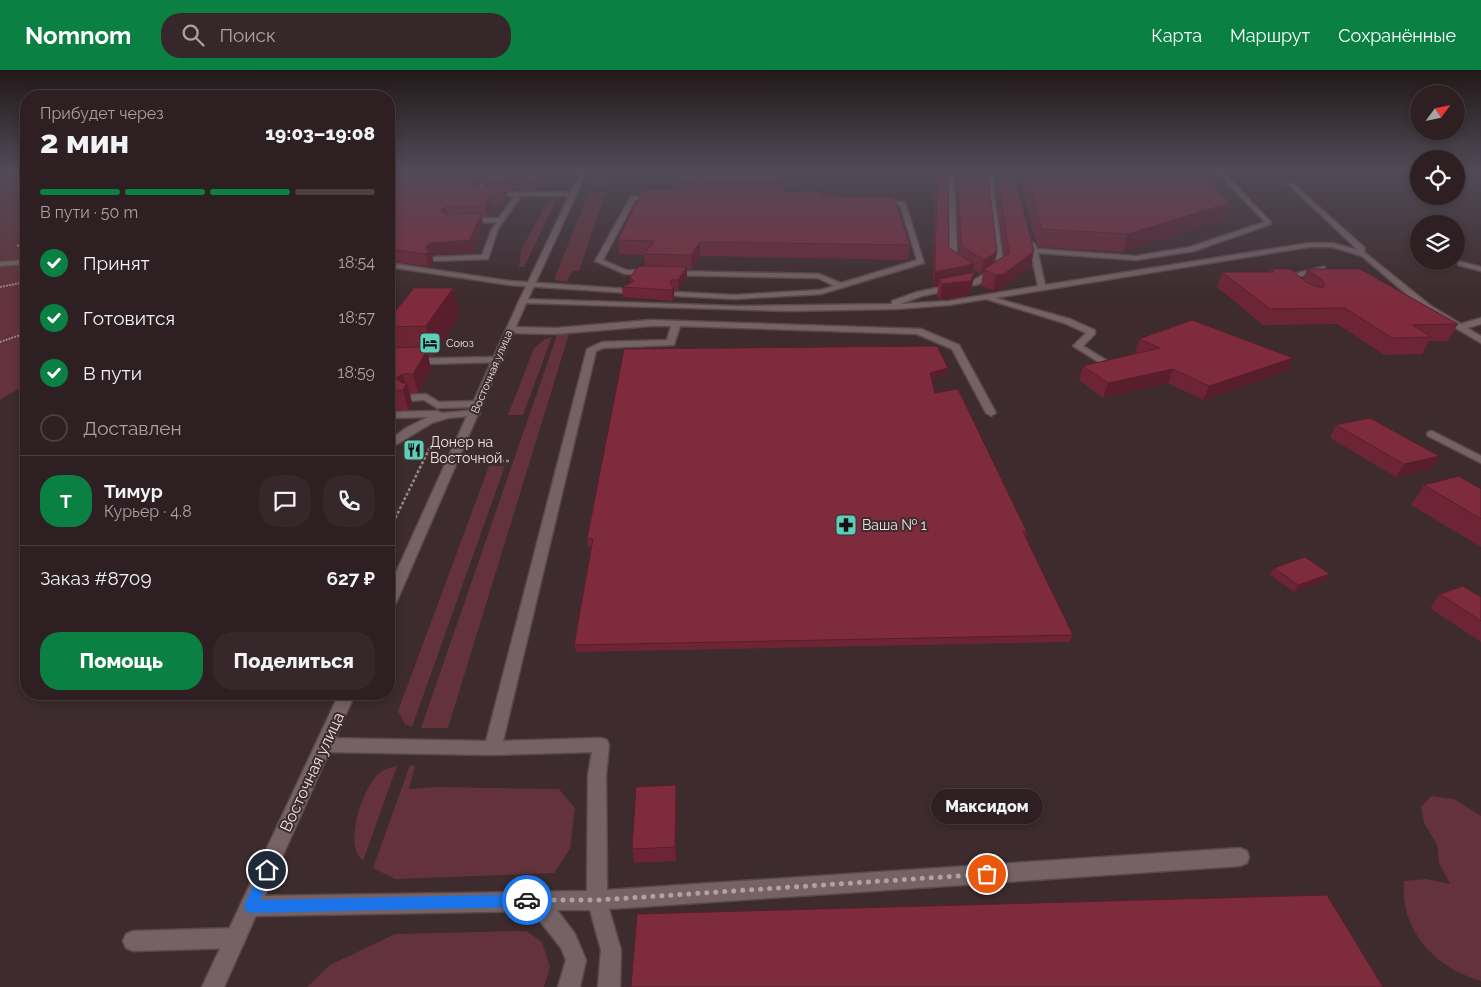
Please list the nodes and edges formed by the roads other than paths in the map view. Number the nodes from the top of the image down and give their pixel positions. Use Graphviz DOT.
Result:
graph roads {
  1 [pos="506,212"];
  2 [pos="565,212"];
  3 [pos="626,212"];
  4 [pos="906,212"];
  5 [pos="952,212"];
  6 [pos="993,212"];
  7 [pos="1258,212"];
  8 [pos="1320,212"];
  9 [pos="501,220"];
  10 [pos="457,222"];
  11 [pos="1029,233"];
  12 [pos="1033,251"];
  13 [pos="1365,254"];
  14 [pos="435,259"];
  15 [pos="20,262"];
  16 [pos="0,264"];
  17 [pos="1465,264"];
  18 [pos="395,266"];
  19 [pos="1481,269"];
  20 [pos="968,270"];
  21 [pos="1329,270"];
  22 [pos="654,273"];
  23 [pos="664,273"];
  24 [pos="395,274"];
  25 [pos="482,279"];
  26 [pos="531,283"];
  27 [pos="841,286"];
  28 [pos="1042,288"];
  29 [pos="1297,289"];
  30 [pos="628,291"];
  31 [pos="676,294"];
  32 [pos="986,297"];
  33 [pos="523,301"];
  34 [pos="886,307"];
  35 [pos="1412,308"];
  36 [pos="1428,308"];
  37 [pos="1481,321"];
  38 [pos="676,324"];
  39 [pos="1460,327"];
  40 [pos="510,330"];
  41 [pos="1481,340"];
  42 [pos="498,360"];
  43 [pos="395,362"];
  44 [pos="1108,365"];
  45 [pos="408,398"];
  46 [pos="476,408"];
  47 [pos="991,413"];
  48 [pos="447,414"];
  49 [pos="395,415"];
  50 [pos="1432,434"];
  51 [pos="395,442"];
  52 [pos="1481,460"];
  53 [pos="395,582"];
  54 [pos="344,700"];
  55 [pos="324,745"];
  56 [pos="493,748"];
  57 [pos="1240,857"];
  58 [pos="536,900"];
  59 [pos="598,900"];
  60 [pos="250,906"];
  61 [pos="236,938"];
  62 [pos="133,941"];
  63 [pos="214,987"];
  64 [pos="569,987"];
  65 [pos="609,987"];
  1 -- 9 [label="street"];
  2 -- 26 [label="street, Восточная улица"];
  3 -- 22 [label="street"];
  4 -- 27 [label="street"];
  5 -- 20 [label="street"];
  6 -- 34 [label="street"];
  7 -- 12 [label="street"];
  8 -- 13 [label="street"];
  9 -- 10 [label="street"];
  9 -- 14 [label="street"];
  11 -- 12 [label="street"];
  12 -- 28 [label="street"];
  13 -- 28 [label="street"];
  13 -- 36 [label="street"];
  15 -- 16 [label="street"];
  17 -- 19 [label="street"];
  18 -- 25 [label="street"];
  21 -- 29 [label="street"];
  23 -- 27 [label="street"];
  24 -- 25 [label="street"];
  25 -- 26 [label="street"];
  26 -- 30 [label="street"];
  26 -- 33 [label="street, Восточная улица"];
  27 -- 31 [label="street"];
  28 -- 32 [label="street"];
  32 -- 34 [label="street"];
  32 -- 44 [label="street"];
  33 -- 34 [label="street"];
  33 -- 40 [label="street, Восточная улица"];
  35 -- 36 [label="street"];
  36 -- 39 [label="street"];
  37 -- 39 [label="street"];
  38 -- 40 [label="street"];
  38 -- 47 [label="street"];
  38 -- 56 [label="street"];
  39 -- 41 [label="street"];
  40 -- 42 [label="street, Восточная улица"];
  42 -- 43 [label="street"];
  42 -- 46 [label="street, Восточная улица"];
  45 -- 46 [label="street"];
  46 -- 48 [label="street"];
  46 -- 53 [label="street, Восточная улица"];
  48 -- 49 [label="street"];
  48 -- 51 [label="street"];
  50 -- 52 [label="street"];
  54 -- 55 [label="street, Восточная улица"];
  55 -- 56 [label="street"];
  55 -- 60 [label="street, Восточная улица"];
  56 -- 59 [label="street"];
  57 -- 59 [label="street"];
  58 -- 59 [label="street"];
  58 -- 60 [label="street"];
  58 -- 64 [label="street"];
  59 -- 65 [label="street"];
  60 -- 61 [label="street, Восточная улица"];
  61 -- 62 [label="street"];
  61 -- 63 [label="street, Восточная улица"];
}
